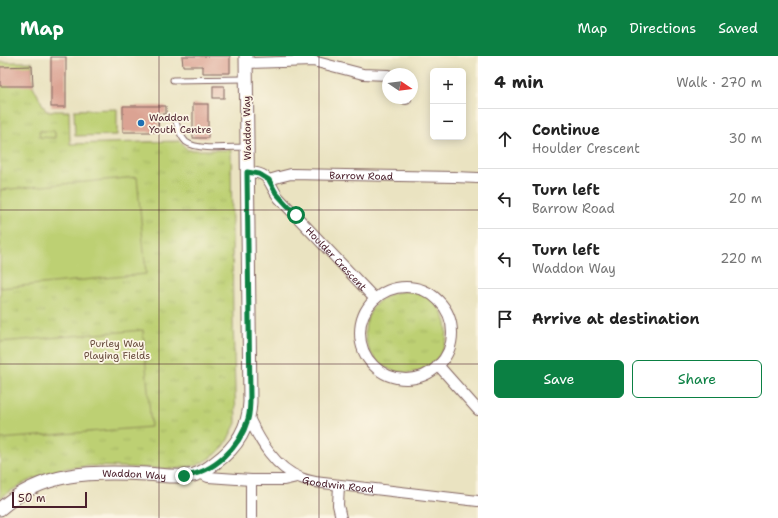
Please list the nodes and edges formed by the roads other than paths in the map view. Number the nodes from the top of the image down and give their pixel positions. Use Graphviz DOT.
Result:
graph roads {
  1 [pos="246,59"];
  2 [pos="382,75"];
  3 [pos="246,79"];
  4 [pos="173,80"];
  5 [pos="176,122"];
  6 [pos="247,147"];
  7 [pos="247,172"];
  8 [pos="478,178"];
  9 [pos="269,180"];
  10 [pos="374,299"];
  11 [pos="438,366"];
  12 [pos="478,410"];
  13 [pos="249,418"];
  14 [pos="200,473"];
  15 [pos="297,477"];
  16 [pos="251,480"];
  17 [pos="339,485"];
  18 [pos="478,501"];
  19 [pos="0,510"];
  20 [pos="251,518"];
  21 [pos="341,518"];
  1 -- 2 [label="street"];
  1 -- 3 [label="street, Waddon Way"];
  3 -- 4 [label="lane"];
  3 -- 6 [label="street, Waddon Way"];
  5 -- 6 [label="lane"];
  6 -- 7 [label="street, Waddon Way"];
  7 -- 9 [label="street"];
  7 -- 13 [label="street, Waddon Way"];
  8 -- 9 [label="street, Barrow Road"];
  9 -- 10 [label="street, Houlder Crescent"];
  10 -- 11 [label="street, Houlder Crescent"];
  10 -- 11 [label="street, Houlder Crescent"];
  11 -- 12 [label="street"];
  13 -- 14 [label="street, Waddon Way"];
  13 -- 15 [label="street"];
  14 -- 16 [label="street, Goodwin Road"];
  14 -- 19 [label="street, Waddon Way"];
  15 -- 16 [label="street, Goodwin Road"];
  15 -- 17 [label="street, Goodwin Road"];
  16 -- 20 [label="street"];
  17 -- 18 [label="street, Goodwin Road"];
  17 -- 21 [label="street"];
}
